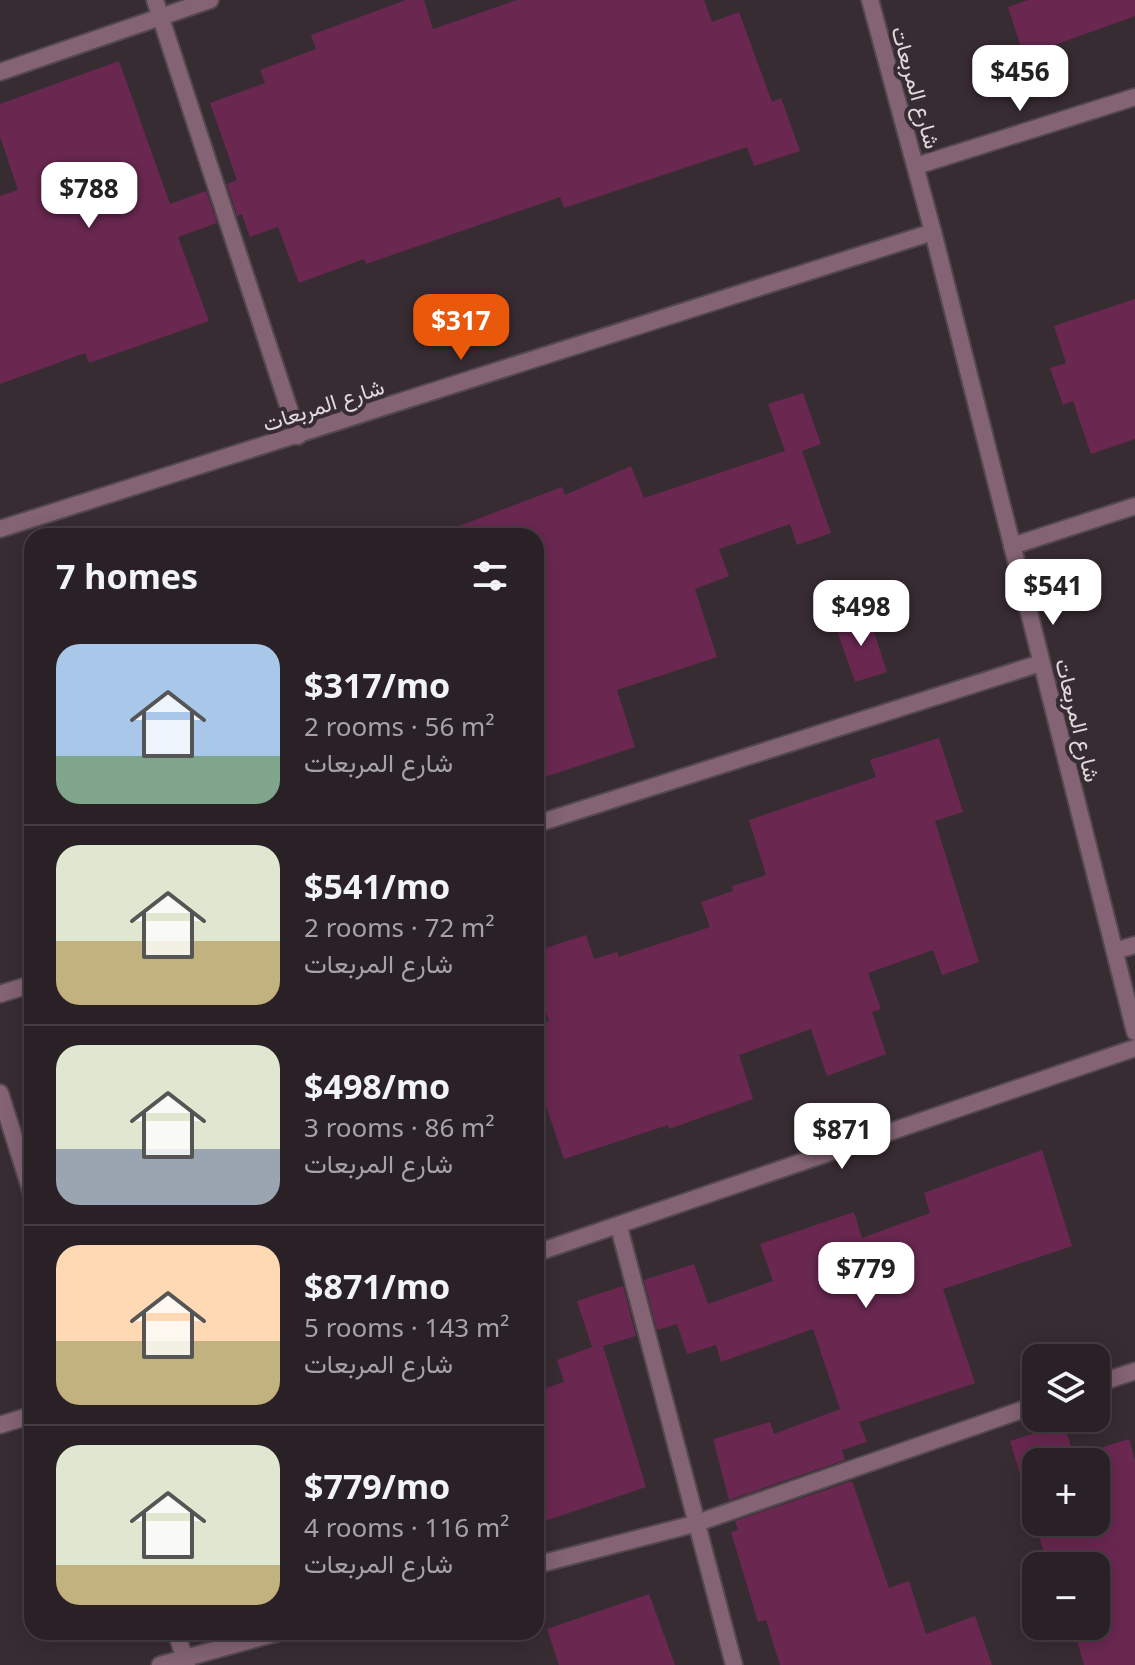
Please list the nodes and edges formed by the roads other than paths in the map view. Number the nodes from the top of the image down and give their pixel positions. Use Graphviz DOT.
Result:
graph roads {
  1 [pos="210,0"];
  2 [pos="870,0"];
  3 [pos="158,8"];
  4 [pos="0,72"];
  5 [pos="1135,97"];
  6 [pos="916,166"];
  7 [pos="933,232"];
  8 [pos="298,436"];
  9 [pos="1135,506"];
  10 [pos="0,529"];
  11 [pos="1012,546"];
  12 [pos="1041,663"];
  13 [pos="544,821"];
  14 [pos="1135,945"];
  15 [pos="1115,951"];
  16 [pos="24,986"];
  17 [pos="0,994"];
  18 [pos="1135,1032"];
  19 [pos="1135,1048"];
  20 [pos="0,1093"];
  21 [pos="24,1169"];
  22 [pos="619,1227"];
  23 [pos="544,1250"];
  24 [pos="1135,1371"];
  25 [pos="1110,1379"];
  26 [pos="1022,1410"];
  27 [pos="24,1418"];
  28 [pos="0,1425"];
  29 [pos="694,1524"];
  30 [pos="544,1563"];
  31 [pos="179,1640"];
  32 [pos="254,1640"];
  33 [pos="186,1661"];
  34 [pos="160,1665"];
  35 [pos="734,1665"];
  1 -- 3 [label="street"];
  2 -- 6 [label="street, شارع المربعات"];
  3 -- 4 [label="street"];
  3 -- 8 [label="street"];
  5 -- 6 [label="street"];
  6 -- 7 [label="street, شارع المربعات"];
  7 -- 8 [label="street, شارع المربعات"];
  7 -- 11 [label="street, شارع المربعات"];
  8 -- 10 [label="street, شارع المربعات"];
  9 -- 11 [label="street"];
  11 -- 12 [label="street, شارع المربعات"];
  12 -- 13 [label="street"];
  12 -- 15 [label="street, شارع المربعات"];
  14 -- 15 [label="street"];
  15 -- 18 [label="street, شارع المربعات"];
  16 -- 17 [label="street"];
  19 -- 22 [label="street"];
  20 -- 21 [label="street"];
  22 -- 23 [label="street"];
  22 -- 29 [label="street"];
  24 -- 25 [label="street"];
  26 -- 29 [label="street"];
  27 -- 28 [label="street"];
  29 -- 30 [label="street"];
  29 -- 35 [label="street"];
  31 -- 33 [label="street"];
  32 -- 33 [label="street"];
  33 -- 34 [label="street"];
}
